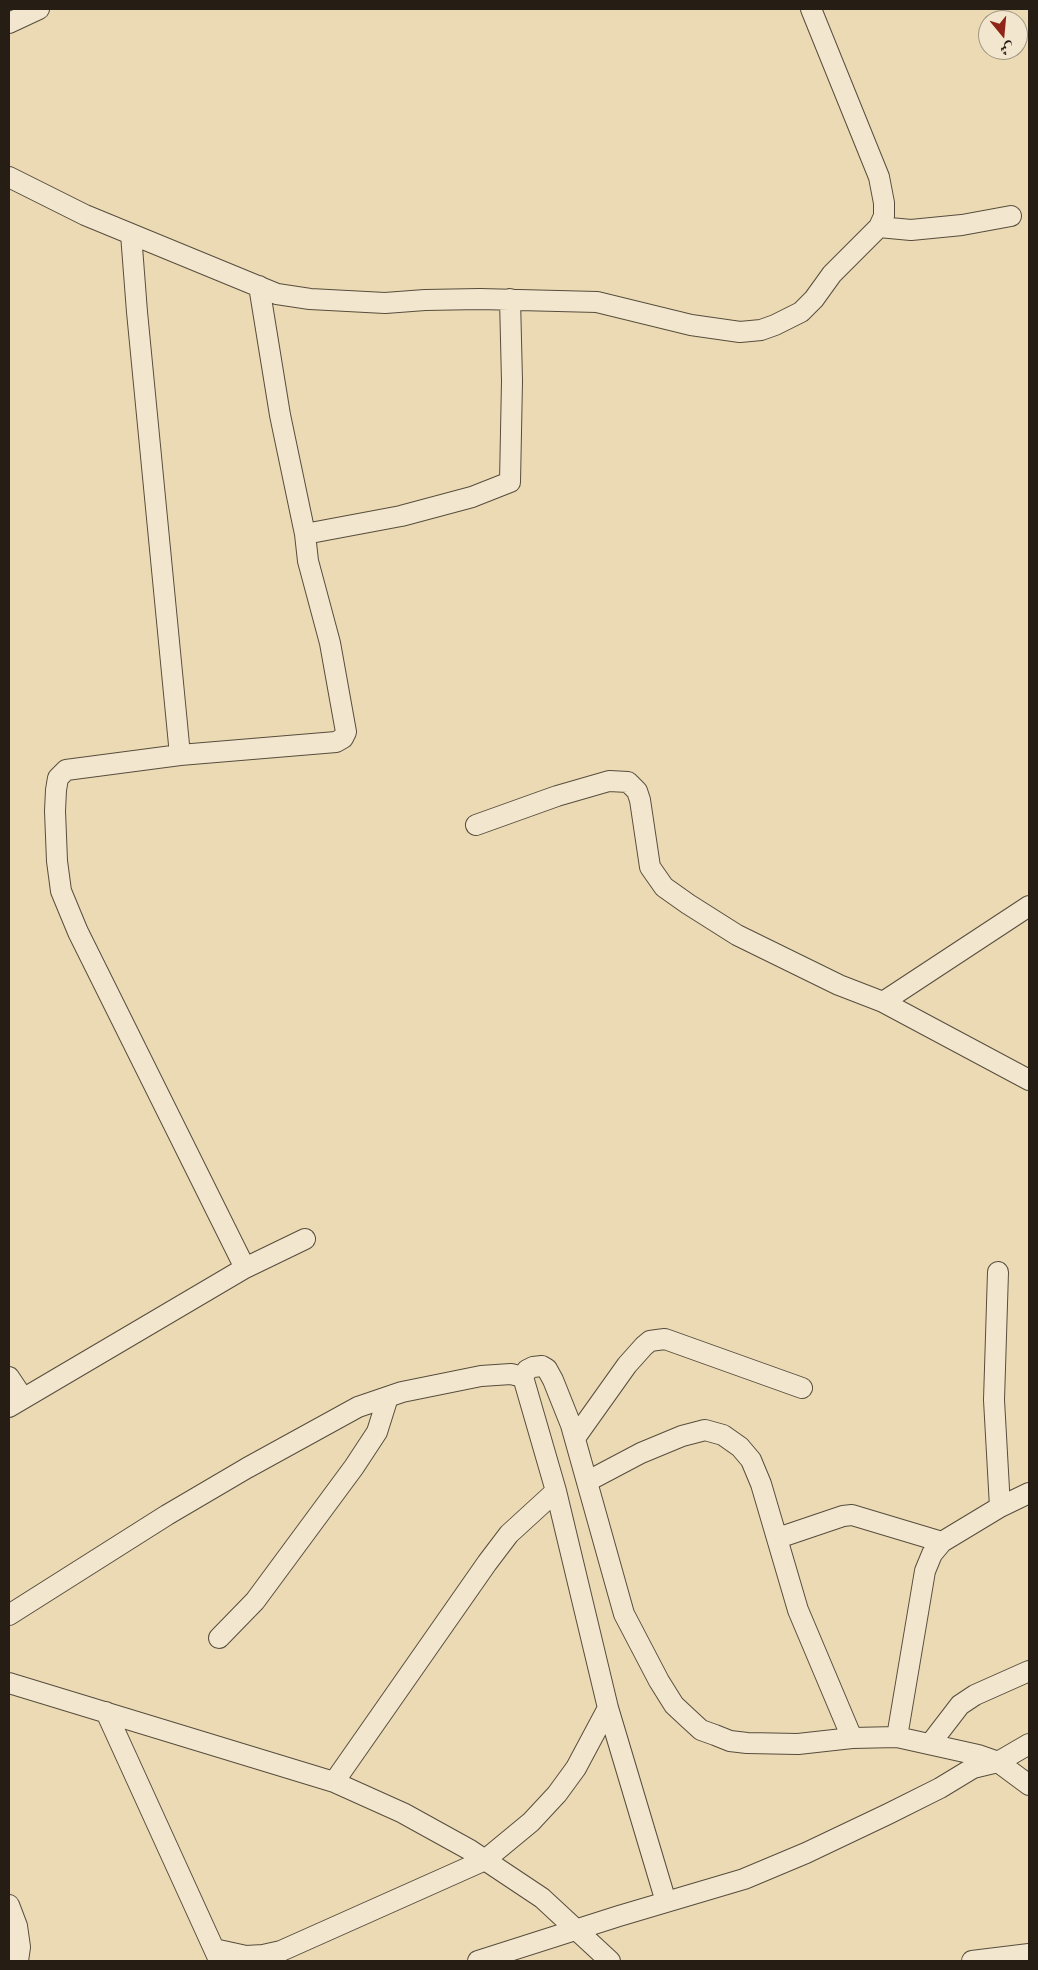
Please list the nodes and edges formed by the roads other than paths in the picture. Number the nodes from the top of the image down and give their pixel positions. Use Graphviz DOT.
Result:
graph roads {
  1 [pos="39,9"];
  2 [pos="811,9"];
  3 [pos="9,23"];
  4 [pos="9,177"];
  5 [pos="1011,216"];
  6 [pos="880,227"];
  7 [pos="131,234"];
  8 [pos="259,286"];
  9 [pos="510,299"];
  10 [pos="305,534"];
  11 [pos="180,755"];
  12 [pos="476,825"];
  13 [pos="1029,906"];
  14 [pos="883,1002"];
  15 [pos="1029,1080"];
  16 [pos="305,1239"];
  17 [pos="245,1268"];
  18 [pos="998,1272"];
  19 [pos="9,1377"];
  20 [pos="523,1377"];
  21 [pos="802,1388"];
  22 [pos="388,1396"];
  23 [pos="16,1403"];
  24 [pos="575,1438"];
  25 [pos="588,1481"];
  26 [pos="556,1491"];
  27 [pos="1029,1492"];
  28 [pos="1000,1507"];
  29 [pos="778,1538"];
  30 [pos="942,1542"];
  31 [pos="9,1615"];
  32 [pos="219,1638"];
  33 [pos="1029,1671"];
  34 [pos="9,1683"];
  35 [pos="608,1708"];
  36 [pos="106,1712"];
  37 [pos="897,1737"];
  38 [pos="852,1738"];
  39 [pos="930,1744"];
  40 [pos="1029,1744"];
  41 [pos="998,1762"];
  42 [pos="334,1782"];
  43 [pos="1029,1785"];
  44 [pos="485,1860"];
  45 [pos="666,1902"];
  46 [pos="9,1905"];
  47 [pos="577,1930"];
  48 [pos="1029,1954"];
  49 [pos="217,1955"];
  50 [pos="18,1961"];
  51 [pos="478,1961"];
  52 [pos="610,1961"];
  53 [pos="972,1961"];
  1 -- 3 [label="street"];
  2 -- 6 [label="street"];
  4 -- 7 [label="street"];
  5 -- 6 [label="street"];
  6 -- 9 [label="street"];
  7 -- 8 [label="street"];
  7 -- 11 [label="street"];
  8 -- 9 [label="street"];
  8 -- 10 [label="street"];
  9 -- 10 [label="street"];
  10 -- 11 [label="street"];
  11 -- 17 [label="street"];
  12 -- 14 [label="street"];
  13 -- 14 [label="street"];
  14 -- 15 [label="street"];
  16 -- 17 [label="street"];
  17 -- 23 [label="street"];
  18 -- 28 [label="street"];
  19 -- 23 [label="street"];
  20 -- 22 [label="street"];
  20 -- 24 [label="street"];
  20 -- 26 [label="street"];
  21 -- 24 [label="street"];
  22 -- 31 [label="street"];
  22 -- 32 [label="street"];
  24 -- 25 [label="street"];
  25 -- 29 [label="street"];
  25 -- 38 [label="street"];
  26 -- 35 [label="street"];
  26 -- 42 [label="street"];
  27 -- 28 [label="street"];
  28 -- 30 [label="street"];
  29 -- 30 [label="street"];
  29 -- 38 [label="street"];
  30 -- 37 [label="street"];
  33 -- 39 [label="street"];
  34 -- 36 [label="street"];
  35 -- 44 [label="street"];
  35 -- 45 [label="street"];
  36 -- 42 [label="street"];
  36 -- 49 [label="street"];
  37 -- 38 [label="street"];
  37 -- 39 [label="street"];
  39 -- 41 [label="street"];
  40 -- 41 [label="street"];
  41 -- 43 [label="street"];
  41 -- 45 [label="street"];
  42 -- 44 [label="street"];
  44 -- 47 [label="street"];
  44 -- 49 [label="street"];
  45 -- 47 [label="street"];
  46 -- 50 [label="street"];
  47 -- 51 [label="street"];
  47 -- 52 [label="street"];
  48 -- 53 [label="street"];
}
